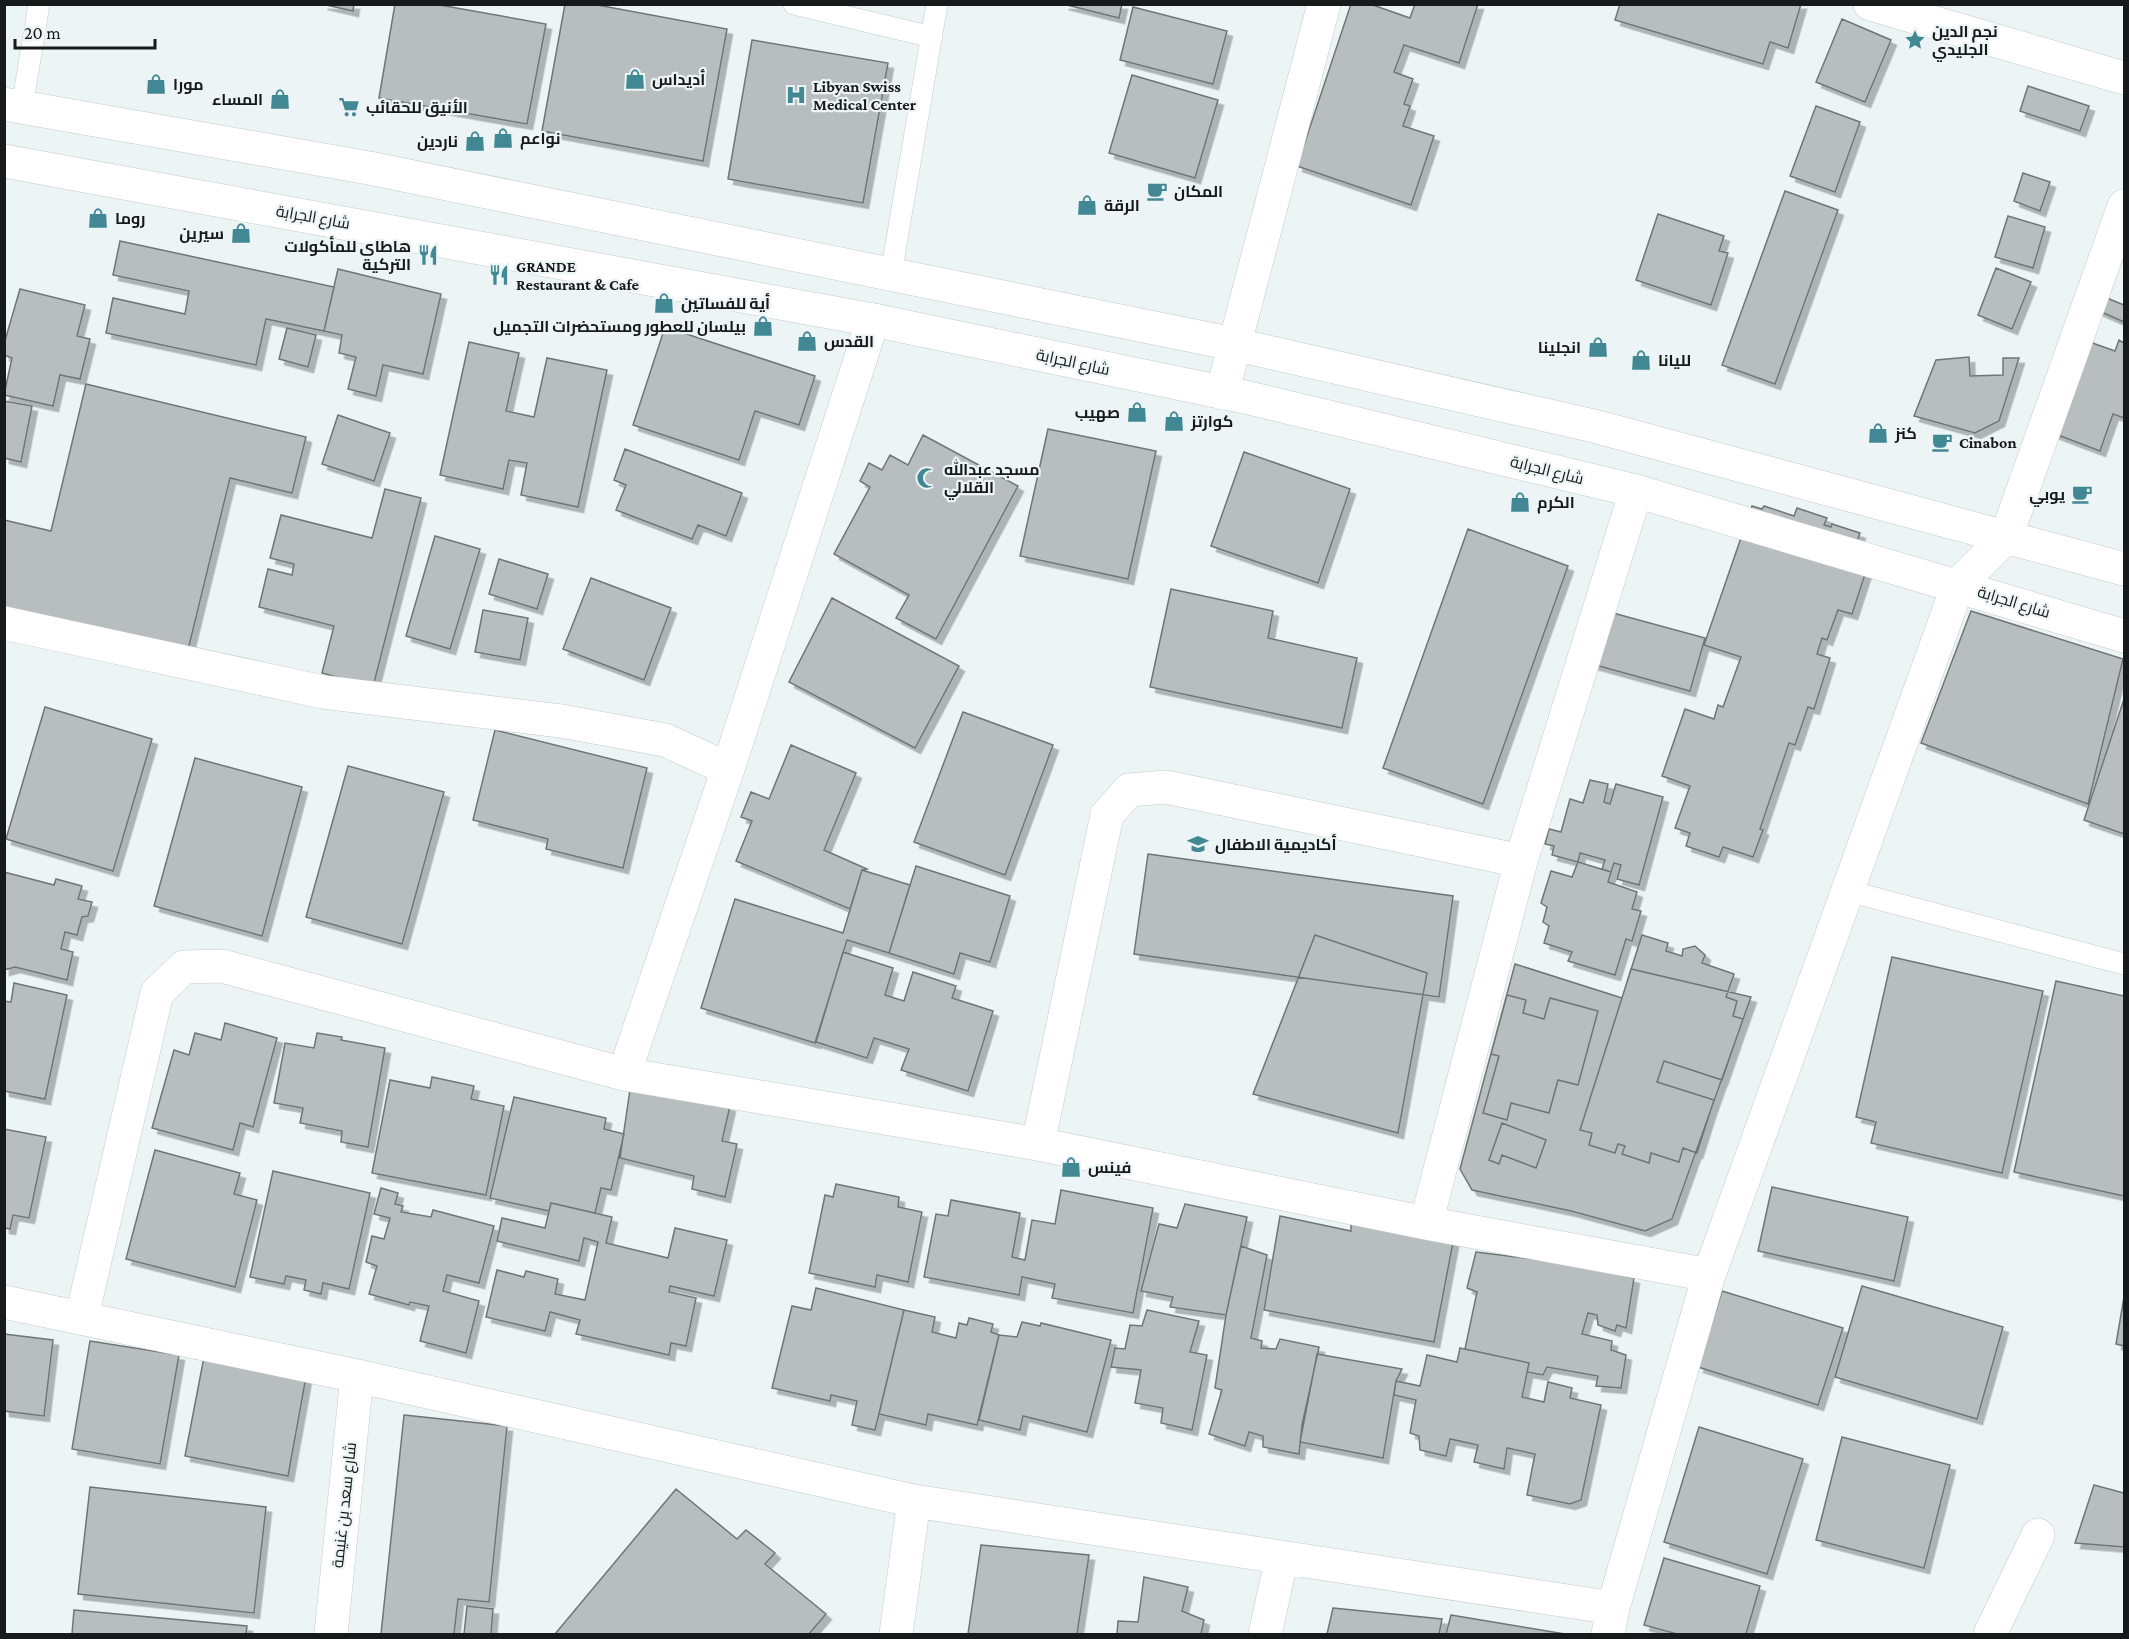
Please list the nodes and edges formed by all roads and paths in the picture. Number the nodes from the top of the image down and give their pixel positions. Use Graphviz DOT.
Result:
graph roads {
  1 [pos="39,4"];
  2 [pos="794,4"];
  3 [pos="937,4"];
  4 [pos="1324,4"];
  5 [pos="1870,4"];
  6 [pos="932,37"];
  7 [pos="2124,78"];
  8 [pos="13,105"];
  9 [pos="4,161"];
  10 [pos="2124,206"];
  11 [pos="891,274"];
  12 [pos="873,320"];
  13 [pos="1233,344"];
  14 [pos="1222,393"];
  15 [pos="1636,491"];
  16 [pos="2006,537"];
  17 [pos="2124,569"];
  18 [pos="1958,585"];
  19 [pos="4,623"];
  20 [pos="2124,636"];
  21 [pos="728,769"];
  22 [pos="1521,861"];
  23 [pos="1848,891"];
  24 [pos="2124,964"];
  25 [pos="624,1074"];
  26 [pos="1038,1144"];
  27 [pos="1426,1223"];
  28 [pos="1709,1275"];
  29 [pos="4,1302"];
  30 [pos="82,1316"];
  31 [pos="357,1376"];
  32 [pos="914,1501"];
  33 [pos="2038,1535"];
  34 [pos="1282,1557"];
  35 [pos="1611,1621"];
  36 [pos="331,1635"];
  37 [pos="896,1635"];
  38 [pos="1266,1635"];
  39 [pos="1990,1635"];
  1 -- 8 [label="lane"];
  2 -- 6 [label="lane"];
  3 -- 6 [label="lane"];
  4 -- 13 [label="street"];
  5 -- 7 [label="street"];
  6 -- 11 [label="lane"];
  8 -- 11 [label="street"];
  9 -- 12 [label="street, شارع الجرابة"];
  10 -- 16 [label="street"];
  11 -- 13 [label="street"];
  12 -- 14 [label="street, شارع الجرابة"];
  12 -- 21 [label="street"];
  13 -- 14 [label="street"];
  13 -- 16 [label="street"];
  14 -- 15 [label="street, شارع الجرابة"];
  15 -- 18 [label="street, شارع الجرابة"];
  15 -- 22 [label="street"];
  16 -- 17 [label="street"];
  16 -- 18 [label="street"];
  18 -- 20 [label="street, شارع الجرابة"];
  18 -- 23 [label="street"];
  19 -- 21 [label="street"];
  21 -- 25 [label="street"];
  22 -- 26 [label="street"];
  22 -- 27 [label="street"];
  23 -- 24 [label="lane"];
  23 -- 28 [label="street"];
  25 -- 26 [label="street"];
  25 -- 30 [label="street"];
  26 -- 27 [label="street"];
  27 -- 28 [label="street"];
  28 -- 35 [label="street"];
  29 -- 30 [label="street"];
  30 -- 31 [label="street"];
  31 -- 32 [label="street"];
  31 -- 36 [label="street, شارع سعد بن غنيمة"];
  32 -- 34 [label="street"];
  32 -- 37 [label="street"];
  33 -- 39 [label="street"];
  34 -- 35 [label="street"];
  34 -- 38 [label="street"];
}
